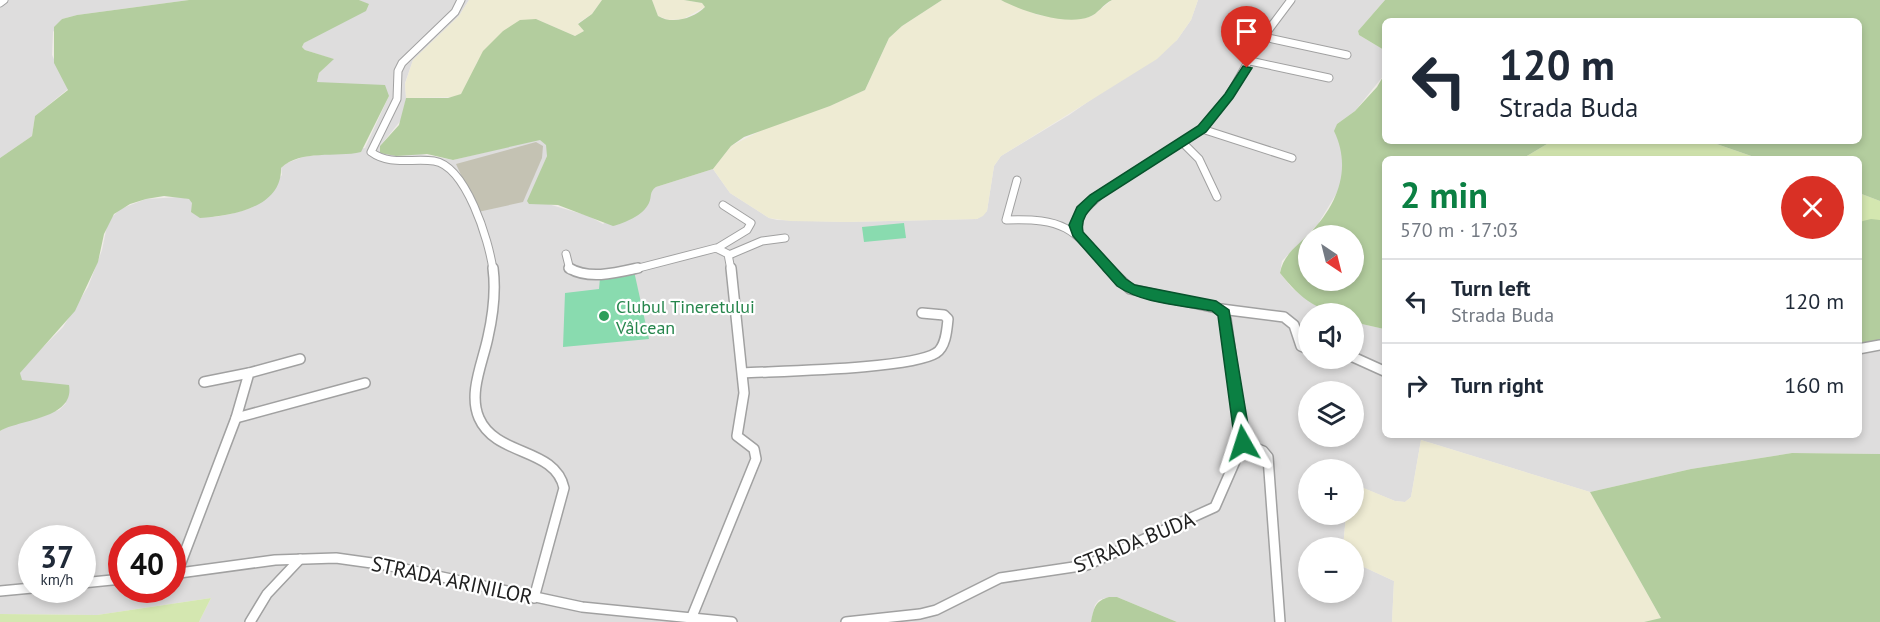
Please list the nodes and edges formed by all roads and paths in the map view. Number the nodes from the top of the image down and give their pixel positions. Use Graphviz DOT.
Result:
graph roads {
  1 [pos="4,0"];
  2 [pos="461,0"];
  3 [pos="1291,0"];
  4 [pos="0,3"];
  5 [pos="1263,37"];
  6 [pos="1347,55"];
  7 [pos="1250,61"];
  8 [pos="1329,78"];
  9 [pos="1202,129"];
  10 [pos="1182,142"];
  11 [pos="1292,158"];
  12 [pos="1017,180"];
  13 [pos="1217,198"];
  14 [pos="723,205"];
  15 [pos="1077,233"];
  16 [pos="785,238"];
  17 [pos="719,248"];
  18 [pos="566,254"];
  19 [pos="729,255"];
  20 [pos="1221,309"];
  21 [pos="922,313"];
  22 [pos="1298,337"];
  23 [pos="1880,345"];
  24 [pos="1862,348"];
  25 [pos="300,359"];
  26 [pos="1364,362"];
  27 [pos="1382,370"];
  28 [pos="743,373"];
  29 [pos="249,374"];
  30 [pos="204,382"];
  31 [pos="365,383"];
  32 [pos="236,418"];
  33 [pos="1243,443"];
  34 [pos="186,545"];
  35 [pos="300,559"];
  36 [pos="186,572"];
  37 [pos="18,589"];
  38 [pos="0,591"];
  39 [pos="534,598"];
  40 [pos="691,619"];
  41 [pos="250,622"];
  42 [pos="732,622"];
  43 [pos="846,622"];
  44 [pos="1280,622"];
  1 -- 4 [label="street"];
  2 -- 39 [label="street"];
  3 -- 5 [label="street"];
  5 -- 6 [label="street"];
  5 -- 7 [label="street"];
  7 -- 8 [label="street"];
  7 -- 9 [label="street"];
  9 -- 10 [label="street"];
  9 -- 11 [label="street"];
  10 -- 13 [label="street"];
  10 -- 15 [label="street"];
  12 -- 15 [label="street"];
  14 -- 17 [label="street"];
  15 -- 20 [label="street"];
  16 -- 19 [label="street"];
  17 -- 18 [label="street"];
  17 -- 19 [label="street"];
  19 -- 28 [label="street"];
  20 -- 22 [label="street"];
  20 -- 33 [label="street, STRADA BUDA"];
  21 -- 28 [label="street"];
  23 -- 24 [label="street"];
  25 -- 29 [label="street"];
  26 -- 27 [label="street"];
  28 -- 40 [label="street"];
  29 -- 30 [label="street"];
  29 -- 32 [label="street"];
  31 -- 32 [label="street"];
  32 -- 34 [label="street"];
  33 -- 43 [label="street, STRADA BUDA"];
  33 -- 44 [label="street"];
  35 -- 36 [label="street, STRADA ARINILOR"];
  35 -- 39 [label="street, STRADA ARINILOR"];
  35 -- 41 [label="street"];
  37 -- 38 [label="street"];
  39 -- 40 [label="street, STRADA ARINILOR"];
  40 -- 42 [label="street, STRADA ARINILOR"];
}
